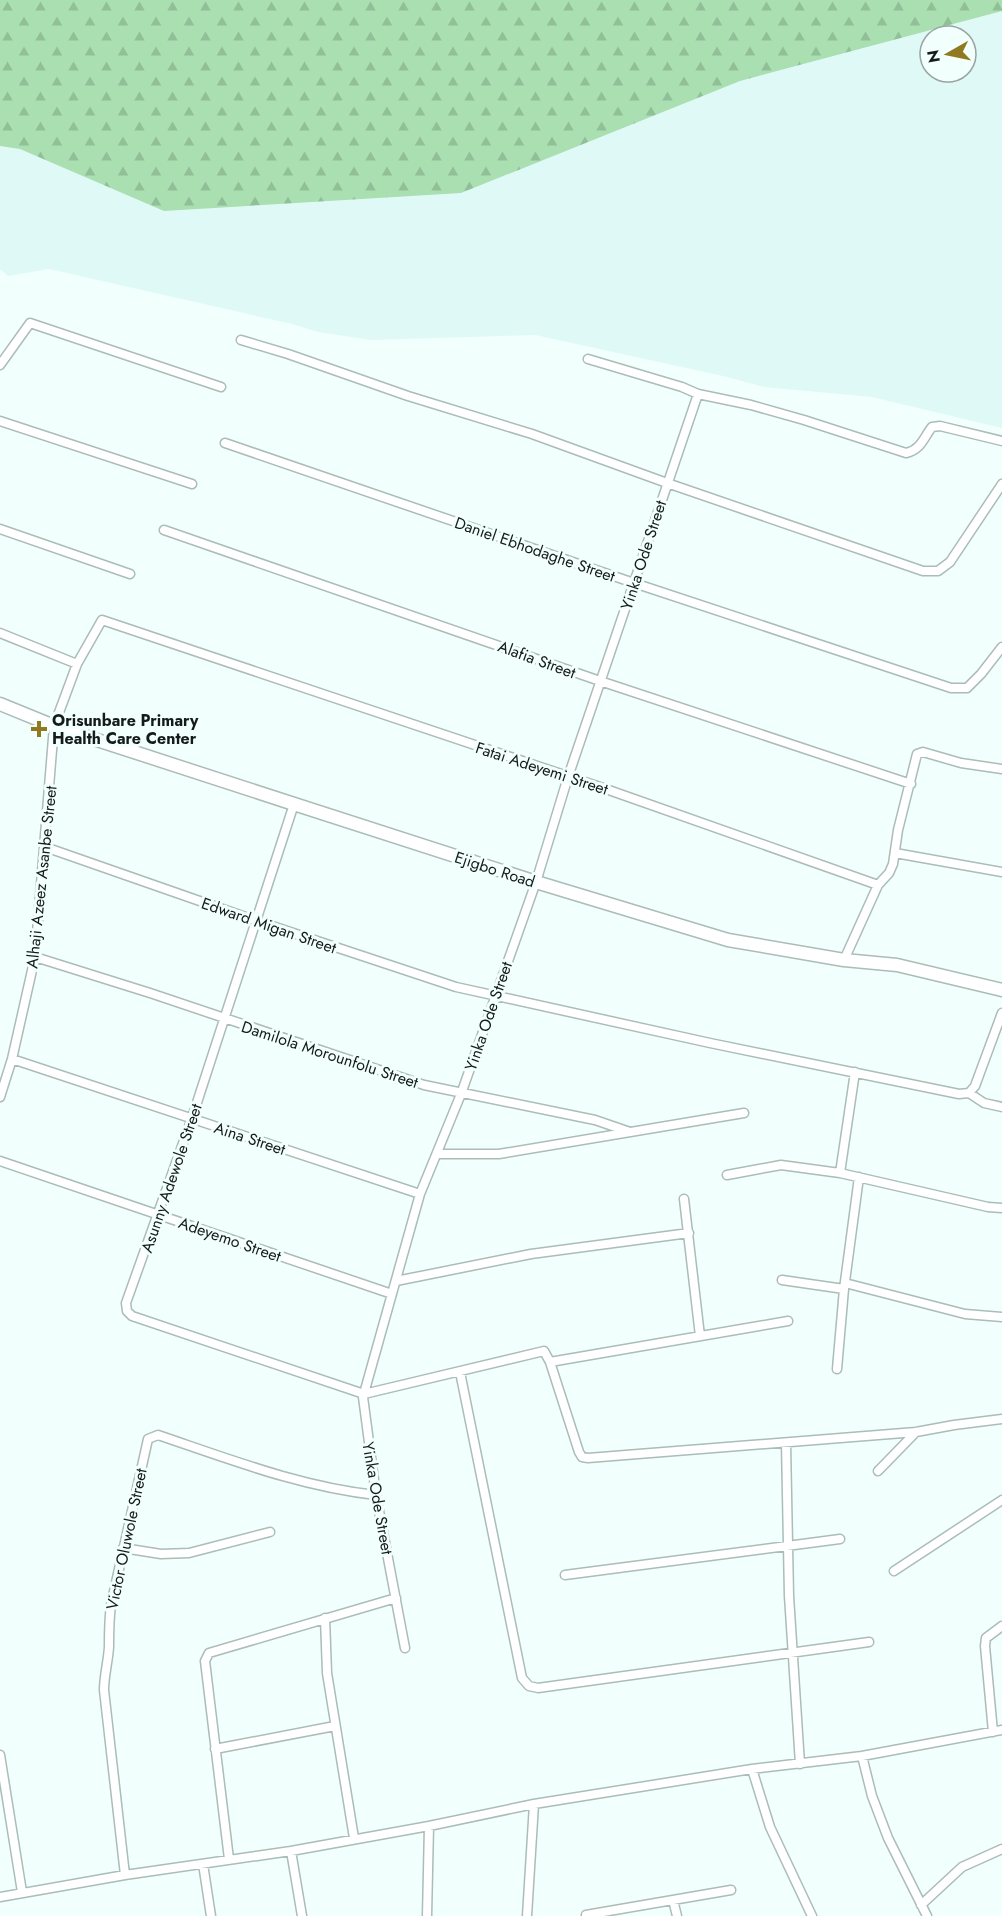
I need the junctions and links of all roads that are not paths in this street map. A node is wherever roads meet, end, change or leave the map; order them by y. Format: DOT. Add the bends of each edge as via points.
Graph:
graph roads {
  1 [pos="241,340"];
  2 [pos="588,359"];
  3 [pos="0,365"];
  4 [pos="221,387"];
  5 [pos="698,394"];
  6 [pos="0,421"];
  7 [pos="1002,441"];
  8 [pos="225,443"];
  9 [pos="667,483"];
  10 [pos="192,484"];
  11 [pos="1002,484"];
  12 [pos="0,530"];
  13 [pos="164,530"];
  14 [pos="130,574"];
  15 [pos="634,583"];
  16 [pos="0,633"];
  17 [pos="1002,648"];
  18 [pos="77,664"];
  19 [pos="600,681"];
  20 [pos="0,704"];
  21 [pos="54,726"];
  22 [pos="1002,769"];
  23 [pos="568,777"];
  24 [pos="911,784"];
  25 [pos="294,804"];
  26 [pos="45,847"];
  27 [pos="895,853"];
  28 [pos="1002,872"];
  29 [pos="536,882"];
  30 [pos="878,885"];
  31 [pos="257,921"];
  32 [pos="35,957"];
  33 [pos="844,960"];
  34 [pos="1002,990"];
  35 [pos="494,996"];
  36 [pos="1002,1014"];
  37 [pos="225,1019"];
  38 [pos="12,1059"];
  39 [pos="855,1072"];
  40 [pos="969,1093"];
  41 [pos="461,1094"];
  42 [pos="0,1097"];
  43 [pos="1002,1107"];
  44 [pos="744,1113"];
  45 [pos="192,1118"];
  46 [pos="630,1132"];
  47 [pos="438,1154"];
  48 [pos="0,1161"];
  49 [pos="840,1173"];
  50 [pos="727,1175"];
  51 [pos="859,1178"];
  52 [pos="420,1194"];
  53 [pos="684,1199"];
  54 [pos="1002,1208"];
  55 [pos="159,1215"];
  56 [pos="689,1233"];
  57 [pos="782,1280"];
  58 [pos="396,1281"];
  59 [pos="844,1286"];
  60 [pos="392,1294"];
  61 [pos="1002,1317"];
  62 [pos="788,1321"];
  63 [pos="700,1336"];
  64 [pos="550,1362"];
  65 [pos="837,1369"];
  66 [pos="460,1372"];
  67 [pos="364,1394"];
  68 [pos="1002,1419"];
  69 [pos="916,1432"];
  70 [pos="786,1443"];
  71 [pos="878,1472"];
  72 [pos="376,1495"];
  73 [pos="1002,1500"];
  74 [pos="270,1532"];
  75 [pos="840,1539"];
  76 [pos="789,1545"];
  77 [pos="123,1548"];
  78 [pos="894,1571"];
  79 [pos="565,1575"];
  80 [pos="396,1598"];
  81 [pos="325,1618"];
  82 [pos="1002,1626"];
  83 [pos="868,1642"];
  84 [pos="405,1648"];
  85 [pos="792,1652"];
  86 [pos="335,1726"];
  87 [pos="998,1731"];
  88 [pos="215,1749"];
  89 [pos="0,1755"];
  90 [pos="862,1756"];
  91 [pos="800,1764"];
  92 [pos="752,1769"];
  93 [pos="534,1804"];
  94 [pos="429,1826"];
  95 [pos="354,1838"];
  96 [pos="1002,1849"];
  97 [pos="291,1851"];
  98 [pos="229,1859"];
  99 [pos="203,1864"];
  100 [pos="124,1875"];
  101 [pos="731,1890"];
  102 [pos="22,1892"];
  103 [pos="0,1897"];
  104 [pos="673,1900"];
  105 [pos="921,1905"];
  106 [pos="586,1915"];
  107 [pos="211,1916"];
  108 [pos="302,1916"];
  109 [pos="427,1916"];
  110 [pos="527,1916"];
  111 [pos="677,1916"];
  112 [pos="812,1916"];
  113 [pos="927,1916"];
  1 -- 9 [label="street" via="532,434"];
  2 -- 5 [label="street"];
  3 -- 4 [label="street" via="30,323"];
  5 -- 7 [label="street" via="794,417 906,453 920,446 932,427 940,426"];
  5 -- 9 [label="street, Yinka Ode Street"];
  6 -- 10 [label="street"];
  8 -- 15 [label="street, Daniel Ebhodaghe Street"];
  9 -- 11 [label="street" via="923,571 938,571 950,562"];
  9 -- 15 [label="street, Yinka Ode Street"];
  12 -- 14 [label="street"];
  13 -- 19 [label="street, Alafia Street"];
  15 -- 17 [label="street, Daniel Ebhodaghe Street" via="951,688 968,688"];
  15 -- 19 [label="street, Yinka Ode Street"];
  16 -- 18 [label="street"];
  18 -- 21 [label="street, Fatai Adeyemi Street"];
  18 -- 23 [label="street, Fatai Adeyemi Street" via="102,620"];
  19 -- 23 [label="street, Yinka Ode Street"];
  19 -- 24 [label="street, Alafia Street"];
  20 -- 21 [label="street, Ejigbo Road"];
  21 -- 25 [label="street, Ejigbo Road"];
  21 -- 26 [label="street, Alhaji Azeez Asanbe Street"];
  22 -- 24 [label="street" via="923,752 917,754"];
  23 -- 29 [label="street, Yinka Ode Street"];
  23 -- 30 [label="street, Fatai Adeyemi Street"];
  24 -- 27 [label="street"];
  25 -- 29 [label="street, Ejigbo Road"];
  25 -- 31 [label="street, Asunny Adewole Street"];
  26 -- 31 [label="street, Edward Migan Street"];
  26 -- 32 [label="street, Alhaji Azeez Asanbe Street"];
  27 -- 28 [label="street"];
  27 -- 30 [label="street" via="889,873"];
  29 -- 33 [label="street, Ejigbo Road" via="728,940"];
  29 -- 35 [label="street, Yinka Ode Street"];
  30 -- 33 [label="street"];
  31 -- 35 [label="street, Edward Migan Street"];
  31 -- 37 [label="street, Asunny Adewole Street"];
  32 -- 37 [label="street, Damilola Morounfolu Street"];
  32 -- 38 [label="street, Alhaji Azeez Asanbe Street"];
  33 -- 34 [label="street, Ejigbo Road" via="897,965"];
  35 -- 39 [label="street, Edward Migan Street"];
  35 -- 41 [label="street, Yinka Ode Street"];
  36 -- 40 [label="street"];
  37 -- 41 [label="street, Damilola Morounfolu Street"];
  37 -- 45 [label="street, Asunny Adewole Street"];
  38 -- 42 [label="street, Alhaji Azeez Asanbe Street"];
  38 -- 45 [label="street, Aina Street"];
  39 -- 40 [label="street, Edward Migan Street"];
  39 -- 49 [label="street"];
  40 -- 43 [label="street, Edward Migan Street" via="984,1103"];
  41 -- 46 [label="street, Damilola Morounfolu Street" via="594,1120"];
  41 -- 47 [label="street, Yinka Ode Street"];
  44 -- 46 [label="street"];
  45 -- 52 [label="street, Aina Street"];
  45 -- 55 [label="street, Asunny Adewole Street"];
  46 -- 47 [label="street" via="499,1154"];
  47 -- 52 [label="street, Yinka Ode Street"];
  48 -- 55 [label="street, Adeyemo Street"];
  49 -- 50 [label="street" via="777,1165"];
  49 -- 51 [label="street"];
  51 -- 54 [label="street"];
  51 -- 59 [label="street"];
  52 -- 58 [label="street, Yinka Ode Street"];
  53 -- 56 [label="street"];
  55 -- 60 [label="street, Adeyemo Street"];
  55 -- 67 [label="street, Asunny Adewole Street" via="126,1303 132,1316"];
  56 -- 58 [label="street" via="531,1254"];
  56 -- 63 [label="street"];
  57 -- 59 [label="street"];
  58 -- 60 [label="street, Yinka Ode Street"];
  59 -- 61 [label="street" via="965,1314"];
  59 -- 65 [label="street"];
  60 -- 67 [label="street, Yinka Ode Street"];
  62 -- 63 [label="street"];
  63 -- 64 [label="street"];
  64 -- 66 [label="street" via="547,1354 540,1351"];
  64 -- 70 [label="street" via="582,1457"];
  66 -- 67 [label="street"];
  66 -- 85 [label="street" via="522,1678 529,1686 538,1688"];
  67 -- 72 [label="street, Yinka Ode Street"];
  68 -- 69 [label="street"];
  69 -- 70 [label="street"];
  69 -- 71 [label="street"];
  70 -- 76 [label="street"];
  72 -- 77 [label="street, Victor Oluwole Street" via="325,1488 153,1435 148,1439"];
  72 -- 80 [label="street, Yinka Ode Street"];
  73 -- 78 [label="street"];
  74 -- 77 [label="street" via="189,1553 161,1554"];
  75 -- 76 [label="street"];
  76 -- 79 [label="street"];
  76 -- 85 [label="street"];
  77 -- 100 [label="street, Victor Oluwole Street" via="111,1605 104,1690"];
  80 -- 81 [label="street"];
  80 -- 84 [label="street, Yinka Ode Street"];
  81 -- 86 [label="street" via="327,1673"];
  81 -- 88 [label="street" via="206,1656"];
  82 -- 87 [label="street" via="986,1638"];
  83 -- 85 [label="street"];
  85 -- 91 [label="street"];
  86 -- 88 [label="street"];
  86 -- 95 [label="street"];
  87 -- 90 [label="street"];
  88 -- 98 [label="street"];
  89 -- 102 [label="street"];
  90 -- 91 [label="street"];
  90 -- 105 [label="street" via="888,1838"];
  91 -- 92 [label="street"];
  92 -- 93 [label="street"];
  92 -- 112 [label="street" via="770,1827"];
  93 -- 94 [label="street"];
  93 -- 110 [label="street"];
  94 -- 95 [label="street"];
  94 -- 109 [label="street"];
  95 -- 97 [label="street"];
  96 -- 105 [label="street" via="962,1867"];
  97 -- 98 [label="street"];
  97 -- 108 [label="street"];
  98 -- 99 [label="street"];
  99 -- 100 [label="street"];
  99 -- 107 [label="street"];
  100 -- 102 [label="street"];
  101 -- 104 [label="street"];
  102 -- 103 [label="street"];
  104 -- 106 [label="street"];
  104 -- 111 [label="street"];
  105 -- 113 [label="street"];
}
